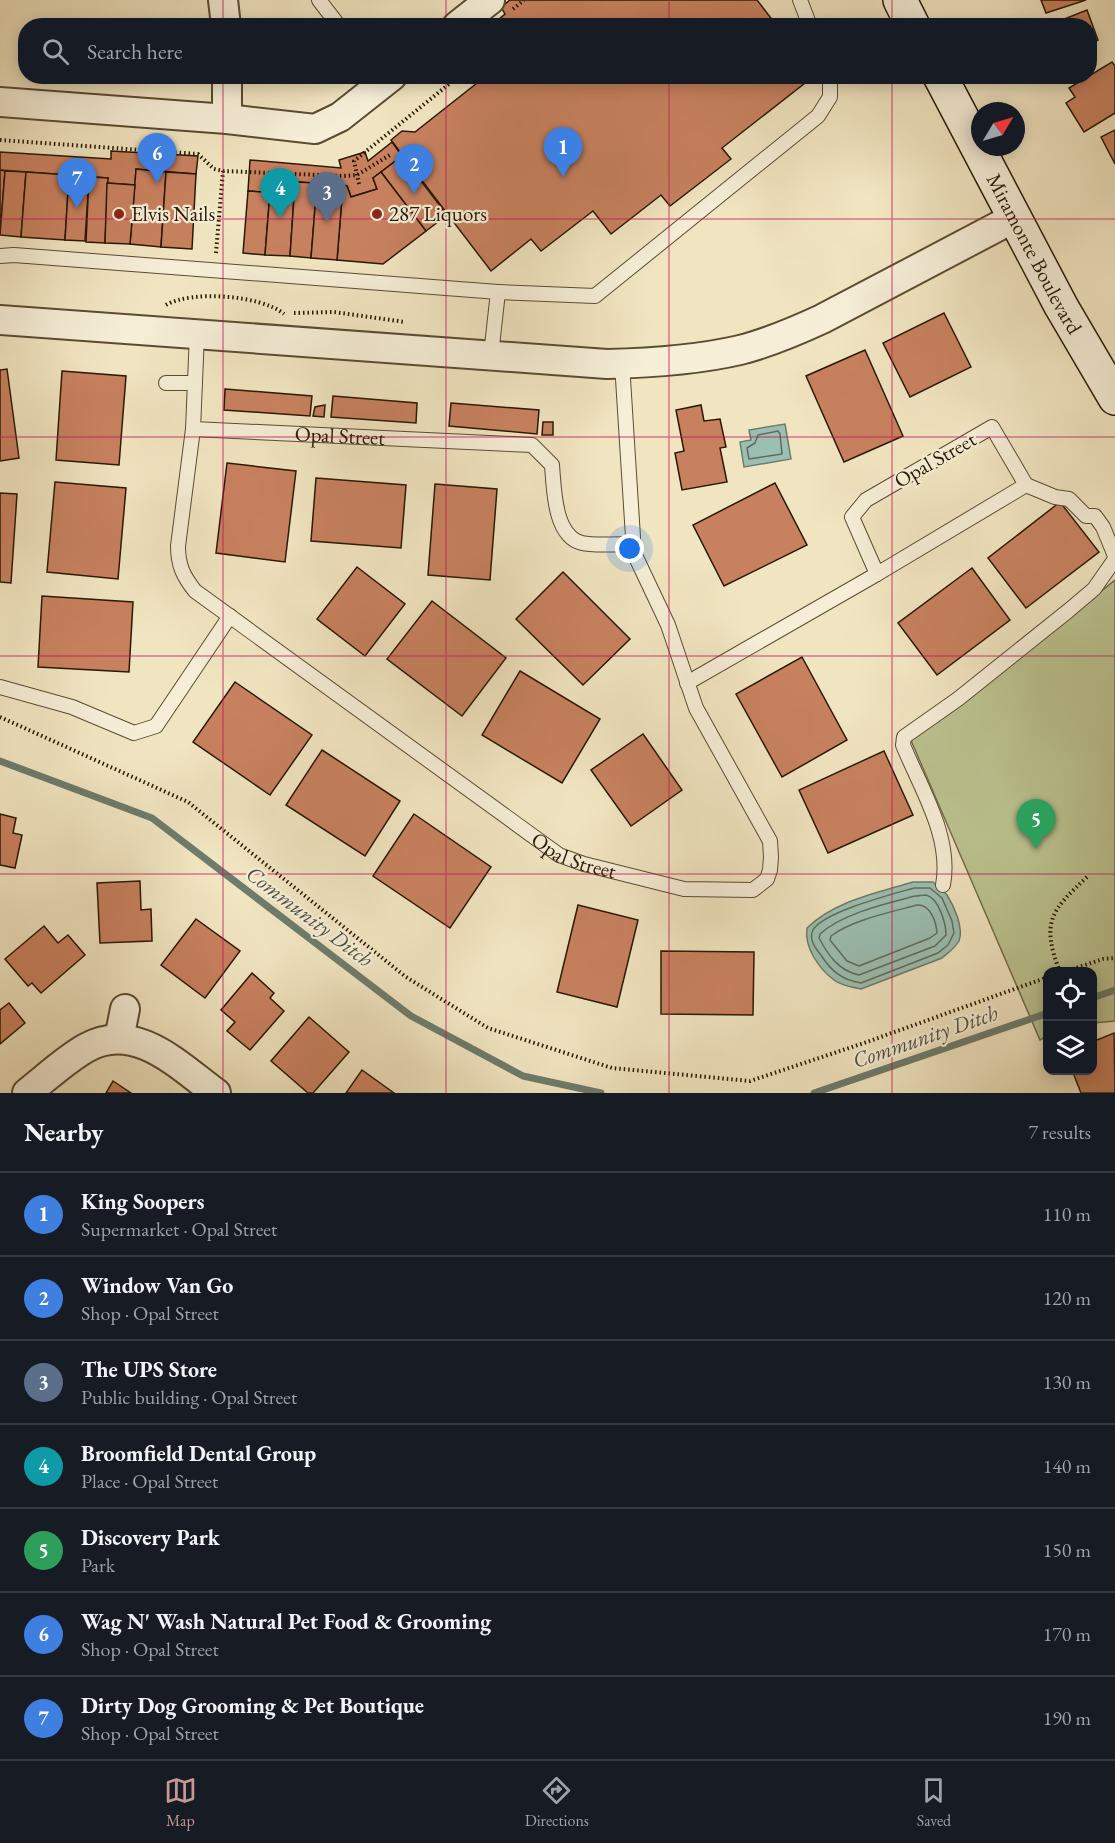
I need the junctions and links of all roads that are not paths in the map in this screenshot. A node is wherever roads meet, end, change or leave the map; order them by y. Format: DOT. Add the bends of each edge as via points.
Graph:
graph roads {
  1 [pos="223,0"];
  2 [pos="319,0"];
  3 [pos="490,0"];
  4 [pos="800,0"];
  5 [pos="900,0"];
  6 [pos="225,18"];
  7 [pos="333,18"];
  8 [pos="467,18"];
  9 [pos="807,18"];
  10 [pos="909,18"];
  11 [pos="226,84"];
  12 [pos="379,84"];
  13 [pos="830,84"];
  14 [pos="944,84"];
  15 [pos="0,102"];
  16 [pos="227,119"];
  17 [pos="1014,218"];
  18 [pos="0,256"];
  19 [pos="498,292"];
  20 [pos="0,320"];
  21 [pos="197,334"];
  22 [pos="491,355"];
  23 [pos="622,363"];
  24 [pos="166,383"];
  25 [pos="195,383"];
  26 [pos="1115,398"];
  27 [pos="193,429"];
  28 [pos="1026,485"];
  29 [pos="633,544"];
  30 [pos="1115,557"];
  31 [pos="877,574"];
  32 [pos="230,616"];
  33 [pos="687,683"];
  34 [pos="0,687"];
  35 [pos="943,885"];
  36 [pos="125,1009"];
  37 [pos="119,1039"];
  38 [pos="27,1093"];
  39 [pos="216,1093"];
  1 -- 6 [label="street"];
  2 -- 7 [label="lane"];
  3 -- 8 [label="street"];
  4 -- 9 [label="lane"];
  5 -- 10 [label="street"];
  11 -- 16 [label="street"];
  12 -- 16 [label="street" via="340,117 315,129"];
  13 -- 19 [label="lane" via="830,98 818,116 595,296"];
  14 -- 17 [label="street, Miramonte Boulevard"];
  15 -- 16 [label="street"];
  17 -- 23 [label="street" via="789,333 716,355"];
  17 -- 26 [label="street, Miramonte Boulevard"];
  18 -- 19 [label="lane"];
  19 -- 22 [label="lane"];
  20 -- 21 [label="street"];
  21 -- 22 [label="street"];
  21 -- 25 [label="lane, Opal Street"];
  22 -- 23 [label="street"];
  23 -- 29 [label="lane, Opal Street"];
  24 -- 25 [label="lane"];
  25 -- 27 [label="lane, Opal Street"];
  27 -- 29 [label="lane, Opal Street" via="532,445 552,465 555,503 565,533 581,543"];
  27 -- 32 [label="lane, Opal Street" via="178,560 184,578 195,591"];
  28 -- 30 [label="lane" via="1069,500 1086,516 1095,516"];
  28 -- 31 [label="lane"];
  28 -- 31 [label="lane, Opal Street" via="992,426 866,500 852,517"];
  29 -- 33 [label="lane, Opal Street" via="668,625"];
  30 -- 35 [label="lane" via="1094,589 958,699 904,737 903,745 944,850"];
  31 -- 33 [label="lane"];
  32 -- 33 [label="lane, Opal Street" via="559,855 684,889 753,890 770,870 770,841 696,708"];
  32 -- 34 [label="lane" via="156,726 134,733 72,707"];
  36 -- 37 [label="street"];
  37 -- 38 [label="street" via="86,1048"];
  37 -- 39 [label="street" via="155,1048"];
}
